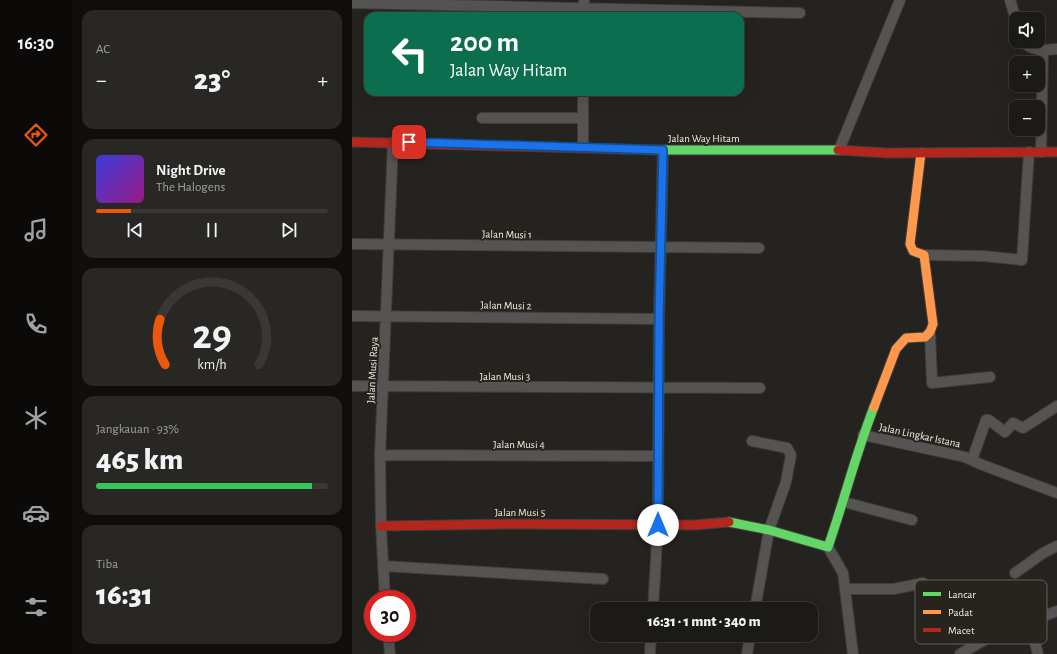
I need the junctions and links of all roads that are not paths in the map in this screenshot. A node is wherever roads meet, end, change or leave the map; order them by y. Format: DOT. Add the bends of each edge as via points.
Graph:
graph roads {
  1 [pos="900,0"];
  2 [pos="1010,0"];
  3 [pos="352,3"];
  4 [pos="584,8"];
  5 [pos="1014,12"];
  6 [pos="800,13"];
  7 [pos="1034,48"];
  8 [pos="1057,48"];
  9 [pos="1042,50"];
  10 [pos="583,96"];
  11 [pos="482,118"];
  12 [pos="583,118"];
  13 [pos="352,142"];
  14 [pos="393,142"];
  15 [pos="583,147"];
  16 [pos="663,150"];
  17 [pos="839,150"];
  18 [pos="1029,152"];
  19 [pos="1041,152"];
  20 [pos="1057,152"];
  21 [pos="921,153"];
  22 [pos="352,244"];
  23 [pos="388,245"];
  24 [pos="661,247"];
  25 [pos="759,248"];
  26 [pos="924,255"];
  27 [pos="352,316"];
  28 [pos="386,316"];
  29 [pos="659,319"];
  30 [pos="930,332"];
  31 [pos="990,377"];
  32 [pos="352,386"];
  33 [pos="382,387"];
  34 [pos="658,388"];
  35 [pos="760,388"];
  36 [pos="1057,406"];
  37 [pos="863,435"];
  38 [pos="752,441"];
  39 [pos="380,456"];
  40 [pos="658,456"];
  41 [pos="976,462"];
  42 [pos="1057,493"];
  43 [pos="844,502"];
  44 [pos="912,520"];
  45 [pos="658,525"];
  46 [pos="381,526"];
  47 [pos="769,530"];
  48 [pos="1057,546"];
  49 [pos="828,547"];
  50 [pos="383,566"];
  51 [pos="1015,573"];
  52 [pos="603,579"];
  53 [pos="915,585"];
  54 [pos="384,590"];
  55 [pos="846,590"];
  56 [pos="653,602"];
  57 [pos="756,602"];
  58 [pos="1057,611"];
  59 [pos="1047,614"];
  60 [pos="389,642"];
  61 [pos="651,642"];
  62 [pos="749,642"];
  63 [pos="977,644"];
  64 [pos="1035,644"];
  65 [pos="390,654"];
  66 [pos="650,654"];
  67 [pos="747,654"];
  68 [pos="853,654"];
  69 [pos="960,654"];
  70 [pos="1038,654"];
  1 -- 17 [label="street"];
  2 -- 5 [label="street"];
  3 -- 4 [label="street"];
  4 -- 6 [label="street"];
  7 -- 9 [label="street"];
  8 -- 9 [label="street"];
  9 -- 19 [label="street"];
  10 -- 12 [label="street"];
  11 -- 12 [label="street"];
  12 -- 15 [label="street"];
  13 -- 14 [label="street, Jalan Way Hitam"];
  14 -- 15 [label="street, Jalan Way Hitam"];
  14 -- 23 [label="street, Jalan Musi Raya"];
  15 -- 16 [label="street, Jalan Way Hitam"];
  16 -- 17 [label="street, Jalan Way Hitam"];
  16 -- 24 [label="street"];
  17 -- 21 [label="street, Jalan Way Hitam"];
  18 -- 19 [label="street, Jalan Way Hitam"];
  18 -- 21 [label="street, Jalan Way Hitam"];
  18 -- 26 [label="street" via="1022,260 984,256"];
  19 -- 20 [label="street, Jalan Way Hitam"];
  21 -- 26 [label="street" via="910,244 913,251"];
  22 -- 23 [label="street, Jalan Musi 1"];
  23 -- 24 [label="street, Jalan Musi 1"];
  23 -- 28 [label="street, Jalan Musi Raya"];
  24 -- 25 [label="street, Jalan Musi 1"];
  24 -- 29 [label="street"];
  26 -- 30 [label="street" via="933,324"];
  27 -- 28 [label="street, Jalan Musi 2"];
  28 -- 29 [label="street, Jalan Musi 2"];
  28 -- 33 [label="street, Jalan Musi Raya"];
  29 -- 34 [label="street"];
  30 -- 31 [label="street" via="932,383"];
  30 -- 37 [label="street" via="925,337 906,338 900,344"];
  32 -- 33 [label="street, Jalan Musi 3"];
  33 -- 34 [label="street, Jalan Musi 3"];
  33 -- 39 [label="street, Jalan Musi Raya"];
  34 -- 35 [label="street, Jalan Musi 3"];
  34 -- 40 [label="street"];
  36 -- 41 [label="street, Jalan Lingkar Istana" via="1022,428 1013,423 1004,432 986,420"];
  37 -- 41 [label="street, Jalan Lingkar Istana" via="966,457"];
  37 -- 43 [label="street"];
  38 -- 47 [label="street" via="787,448 791,452 786,482"];
  39 -- 40 [label="street, Jalan Musi 4"];
  39 -- 46 [label="street, Jalan Musi Raya"];
  40 -- 45 [label="street"];
  41 -- 42 [label="street"];
  43 -- 44 [label="street"];
  43 -- 49 [label="street"];
  45 -- 46 [label="street, Jalan Musi 5"];
  45 -- 47 [label="street, Jalan Musi 5" via="724,522"];
  45 -- 56 [label="street"];
  46 -- 50 [label="street, Jalan Musi Raya"];
  47 -- 49 [label="street, Jalan Musi 5"];
  47 -- 57 [label="street"];
  48 -- 51 [label="street"];
  49 -- 55 [label="street" via="844,573"];
  50 -- 52 [label="street"];
  50 -- 54 [label="street, Jalan Musi Raya"];
  53 -- 55 [label="street" via="894,589"];
  55 -- 68 [label="street"];
  58 -- 59 [label="street"];
  60 -- 65 [label="street"];
  61 -- 66 [label="street"];
  62 -- 67 [label="street"];
  63 -- 69 [label="street"];
  64 -- 70 [label="street"];
}
